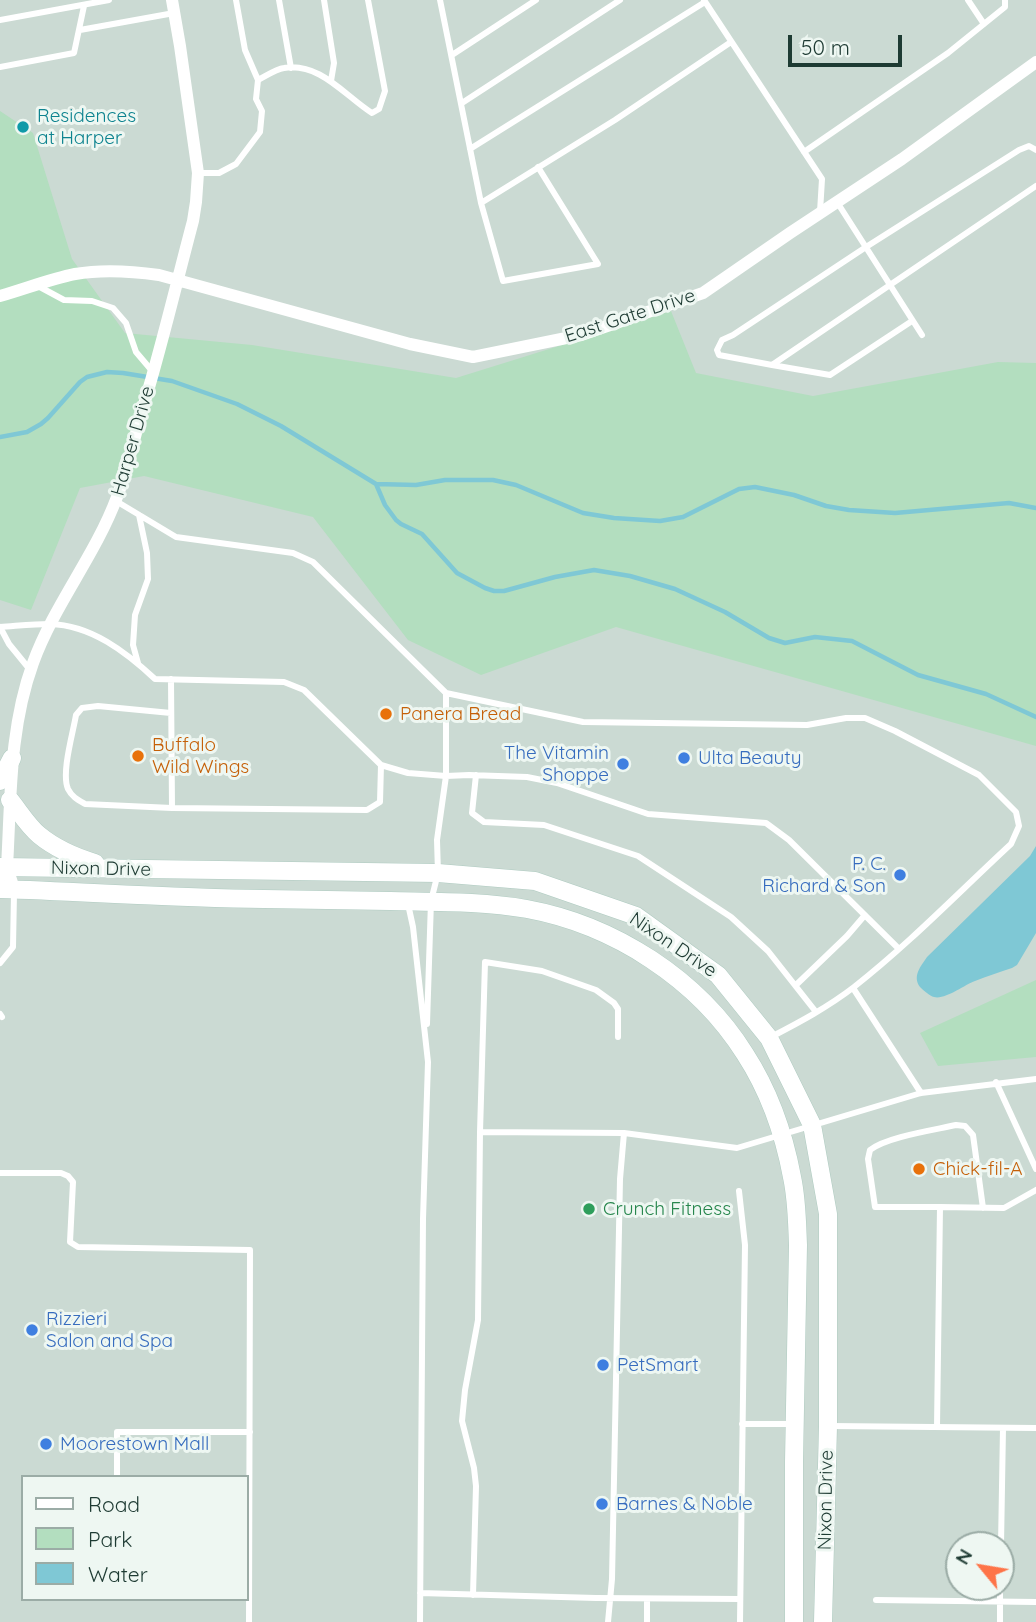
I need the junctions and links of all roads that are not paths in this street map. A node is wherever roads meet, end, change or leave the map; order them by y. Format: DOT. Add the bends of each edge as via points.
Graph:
graph roads {
  1 [pos="109,0"];
  2 [pos="236,0"];
  3 [pos="279,0"];
  4 [pos="324,0"];
  5 [pos="368,0"];
  6 [pos="440,0"];
  7 [pos="536,0"];
  8 [pos="620,0"];
  9 [pos="968,0"];
  10 [pos="1005,0"];
  11 [pos="704,1"];
  12 [pos="83,5"];
  13 [pos="173,7"];
  14 [pos="0,20"];
  15 [pos="984,24"];
  16 [pos="80,30"];
  17 [pos="731,41"];
  18 [pos="452,55"];
  19 [pos="1036,62"];
  20 [pos="0,67"];
  21 [pos="291,68"];
  22 [pos="258,80"];
  23 [pos="331,80"];
  24 [pos="462,103"];
  25 [pos="470,149"];
  26 [pos="1036,150"];
  27 [pos="804,152"];
  28 [pos="538,167"];
  29 [pos="198,173"];
  30 [pos="1036,186"];
  31 [pos="837,202"];
  32 [pos="481,203"];
  33 [pos="819,214"];
  34 [pos="866,247"];
  35 [pos="178,280"];
  36 [pos="36,285"];
  37 [pos="890,285"];
  38 [pos="0,296"];
  39 [pos="912,321"];
  40 [pos="922,335"];
  41 [pos="772,365"];
  42 [pos="153,372"];
  43 [pos="116,501"];
  44 [pos="139,515"];
  45 [pos="51,624"];
  46 [pos="0,627"];
  47 [pos="138,663"];
  48 [pos="30,671"];
  49 [pos="171,679"];
  50 [pos="446,693"];
  51 [pos="171,713"];
  52 [pos="12,758"];
  53 [pos="382,765"];
  54 [pos="476,775"];
  55 [pos="446,776"];
  56 [pos="0,781"];
  57 [pos="10,800"];
  58 [pos="172,808"];
  59 [pos="116,869"];
  60 [pos="2,871"];
  61 [pos="438,873"];
  62 [pos="7,889"];
  63 [pos="407,901"];
  64 [pos="431,901"];
  65 [pos="865,915"];
  66 [pos="899,949"];
  67 [pos="0,963"];
  68 [pos="796,985"];
  69 [pos="853,988"];
  70 [pos="816,1012"];
  71 [pos="618,1037"];
  72 [pos="769,1038"];
  73 [pos="427,1046"];
  74 [pos="1036,1079"];
  75 [pos="996,1082"];
  76 [pos="921,1093"];
  77 [pos="812,1125"];
  78 [pos="480,1132"];
  79 [pos="624,1133"];
  80 [pos="781,1134"];
  81 [pos="1036,1169"];
  82 [pos="0,1172"];
  83 [pos="1036,1190"];
  84 [pos="738,1191"];
  85 [pos="940,1207"];
  86 [pos="983,1208"];
  87 [pos="742,1424"];
  88 [pos="794,1424"];
  89 [pos="828,1426"];
  90 [pos="937,1427"];
  91 [pos="1003,1428"];
  92 [pos="1036,1428"];
  93 [pos="250,1432"];
  94 [pos="117,1475"];
  95 [pos="1001,1531"];
  96 [pos="248,1565"];
  97 [pos="420,1593"];
  98 [pos="473,1595"];
  99 [pos="611,1598"];
  100 [pos="647,1599"];
  101 [pos="740,1599"];
  102 [pos="876,1600"];
  103 [pos="1000,1602"];
  104 [pos="1036,1602"];
  105 [pos="249,1622"];
  106 [pos="420,1622"];
  107 [pos="608,1622"];
  108 [pos="647,1622"];
  109 [pos="740,1622"];
  110 [pos="793,1622"];
  111 [pos="823,1622"];
  112 [pos="1000,1622"];
  1 -- 12 [label="lane"];
  2 -- 22 [label="lane" via="245,50"];
  3 -- 21 [label="lane"];
  4 -- 23 [label="lane" via="334,63"];
  5 -- 23 [label="lane" via="384,91 380,109 372,113"];
  6 -- 18 [label="lane"];
  7 -- 18 [label="lane"];
  8 -- 24 [label="lane"];
  9 -- 15 [label="lane"];
  10 -- 15 [label="lane" via="1005,7"];
  11 -- 17 [label="lane"];
  11 -- 25 [label="lane"];
  12 -- 14 [label="lane"];
  12 -- 16 [label="lane"];
  13 -- 16 [label="lane"];
  13 -- 29 [label="street, Harper Drive"];
  15 -- 27 [label="lane"];
  16 -- 20 [label="lane" via="74,53"];
  17 -- 27 [label="lane"];
  17 -- 28 [label="lane"];
  18 -- 24 [label="lane"];
  19 -- 31 [label="street, East Gate Drive"];
  21 -- 22 [label="lane"];
  21 -- 23 [label="lane" via="304,68"];
  22 -- 29 [label="lane" via="260,132 236,164 219,173"];
  24 -- 25 [label="lane"];
  25 -- 32 [label="lane"];
  26 -- 34 [label="lane" via="1029,146 1020,150"];
  27 -- 33 [label="lane" via="822,179"];
  28 -- 32 [label="lane"];
  28 -- 32 [label="lane" via="598,264 503,281"];
  29 -- 35 [label="street, Harper Drive" via="193,221"];
  30 -- 37 [label="lane"];
  31 -- 33 [label="street, East Gate Drive"];
  31 -- 34 [label="lane"];
  33 -- 35 [label="street, East Gate Drive" via="703,293 582,335 473,357"];
  34 -- 37 [label="lane"];
  34 -- 41 [label="lane" via="722,340 717,350 719,355"];
  35 -- 36 [label="street, East Gate Drive" via="104,271"];
  35 -- 42 [label="street, Harper Drive"];
  36 -- 38 [label="street, East Gate Drive"];
  36 -- 42 [label="lane" via="64,300 92,301 113,308 126,323 136,352"];
  37 -- 39 [label="lane"];
  37 -- 41 [label="lane"];
  39 -- 40 [label="lane"];
  39 -- 41 [label="lane" via="830,375"];
  42 -- 43 [label="street, Harper Drive"];
  43 -- 44 [label="lane"];
  43 -- 45 [label="street, Harper Drive"];
  44 -- 47 [label="lane" via="148,579 135,615 133,645"];
  44 -- 50 [label="lane" via="176,537 293,553 313,562"];
  45 -- 46 [label="lane"];
  45 -- 47 [label="lane" via="78,628"];
  45 -- 48 [label="street, Harper Drive"];
  46 -- 48 [label="lane"];
  47 -- 49 [label="lane" via="155,679"];
  48 -- 52 [label="street, Harper Drive"];
  49 -- 51 [label="lane"];
  49 -- 53 [label="lane" via="284,682 304,690"];
  50 -- 55 [label="lane"];
  50 -- 66 [label="lane" via="583,722 807,725 865,718 979,775 1016,812 1019,826 1011,844"];
  51 -- 58 [label="lane"];
  51 -- 58 [label="lane" via="82,708 76,715 65,776 74,798 85,804"];
  52 -- 56 [label="street"];
  52 -- 57 [label="street, Harper Drive"];
  53 -- 55 [label="lane"];
  53 -- 58 [label="lane" via="380,802 368,810"];
  54 -- 55 [label="lane"];
  54 -- 65 [label="lane" via="557,783 648,814 766,823"];
  54 -- 68 [label="lane" via="472,813 484,822 544,825 638,856 731,916"];
  55 -- 61 [label="lane" via="436,840"];
  57 -- 59 [label="street" via="38,834 57,848"];
  57 -- 60 [label="street, Harper Drive"];
  59 -- 60 [label="street, Nixon Drive"];
  59 -- 61 [label="street, Nixon Drive"];
  60 -- 62 [label="street, Harper Drive"];
  61 -- 64 [label="lane"];
  61 -- 72 [label="street, Nixon Drive" via="535,881 636,916 718,975"];
  62 -- 63 [label="street, Nixon Drive"];
  62 -- 67 [label="lane, Harper Drive" via="13,947"];
  63 -- 64 [label="street, Nixon Drive"];
  63 -- 73 [label="lane"];
  64 -- 73 [label="lane"];
  64 -- 80 [label="street, Nixon Drive" via="528,909 594,929 654,961 704,1003 739,1046 761,1083"];
  65 -- 66 [label="lane"];
  65 -- 68 [label="lane"];
  66 -- 69 [label="lane"];
  68 -- 70 [label="lane"];
  69 -- 70 [label="lane"];
  69 -- 76 [label="lane"];
  70 -- 72 [label="lane"];
  71 -- 78 [label="lane" via="618,1009 596,990 542,971 485,962"];
  72 -- 77 [label="street, Nixon Drive"];
  73 -- 97 [label="lane"];
  74 -- 75 [label="lane"];
  75 -- 76 [label="lane"];
  75 -- 81 [label="lane"];
  76 -- 77 [label="lane"];
  77 -- 80 [label="lane"];
  77 -- 89 [label="street, Nixon Drive" via="828,1214"];
  78 -- 79 [label="lane"];
  78 -- 98 [label="lane" via="478,1320 462,1421 476,1486"];
  79 -- 80 [label="lane" via="737,1148"];
  79 -- 99 [label="lane"];
  80 -- 88 [label="street, Nixon Drive" via="797,1211"];
  82 -- 93 [label="lane" via="68,1176 73,1182 70,1242 78,1247 250,1250"];
  83 -- 86 [label="lane" via="1004,1208"];
  84 -- 87 [label="lane" via="745,1245"];
  85 -- 86 [label="lane"];
  85 -- 86 [label="lane" via="875,1206 867,1159 871,1148 960,1125 968,1128 973,1135"];
  85 -- 90 [label="lane"];
  87 -- 88 [label="lane"];
  87 -- 101 [label="lane"];
  88 -- 110 [label="street, Nixon Drive"];
  89 -- 90 [label="lane"];
  89 -- 111 [label="street, Nixon Drive"];
  90 -- 91 [label="lane"];
  91 -- 92 [label="lane"];
  91 -- 95 [label="lane"];
  93 -- 94 [label="lane" via="117,1432"];
  93 -- 96 [label="lane"];
  96 -- 105 [label="lane"];
  97 -- 98 [label="lane"];
  97 -- 106 [label="lane"];
  98 -- 99 [label="lane"];
  99 -- 100 [label="lane"];
  99 -- 107 [label="lane"];
  100 -- 101 [label="lane"];
  100 -- 108 [label="lane"];
  101 -- 109 [label="lane"];
  102 -- 103 [label="lane"];
  103 -- 104 [label="lane"];
  103 -- 112 [label="lane"];
}
